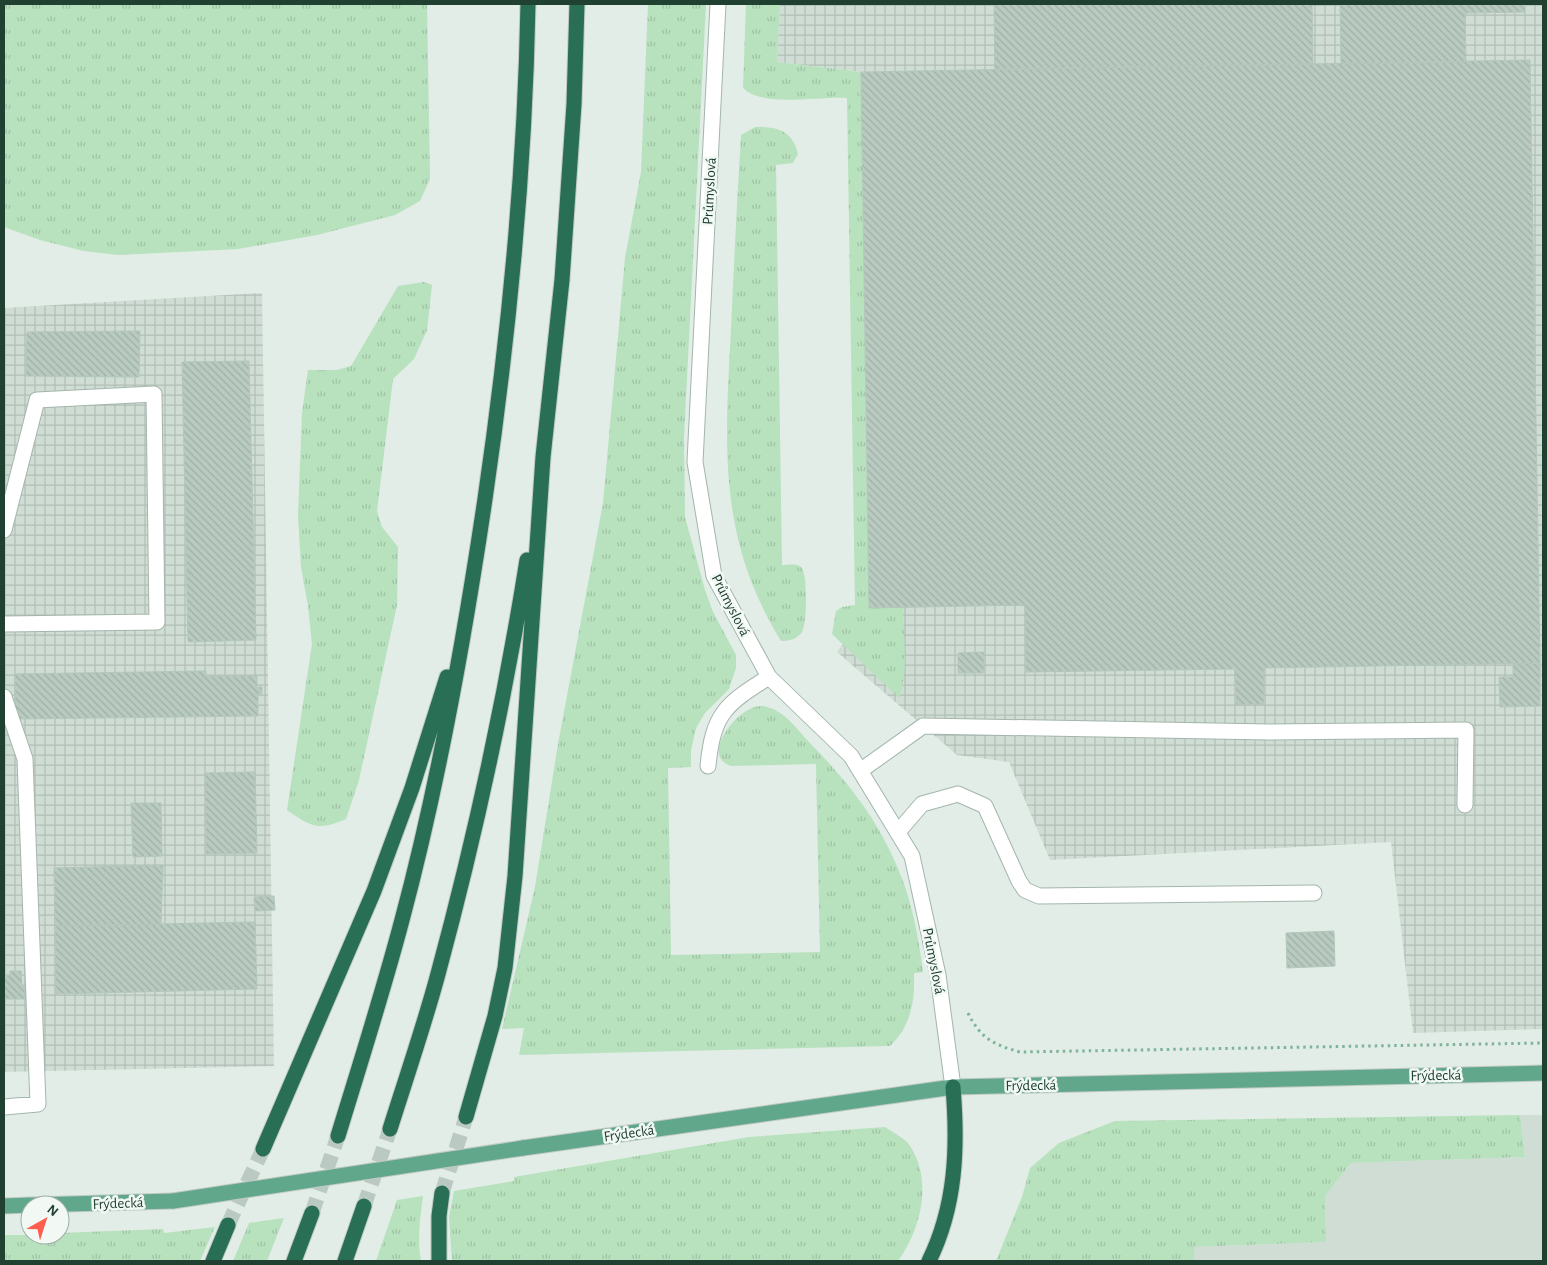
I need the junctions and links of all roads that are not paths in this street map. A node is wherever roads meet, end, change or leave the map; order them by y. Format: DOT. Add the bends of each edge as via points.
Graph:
graph roads {
  1 [pos="528,4"];
  2 [pos="577,4"];
  3 [pos="718,4"];
  4 [pos="543,457"];
  5 [pos="4,530"];
  6 [pos="469,609"];
  7 [pos="4,624"];
  8 [pos="769,677"];
  9 [pos="4,697"];
  10 [pos="708,766"];
  11 [pos="860,771"];
  12 [pos="1466,805"];
  13 [pos="898,832"];
  14 [pos="1314,893"];
  15 [pos="1543,1073"];
  16 [pos="953,1087"];
  17 [pos="4,1107"];
  18 [pos="466,1116"];
  19 [pos="390,1129"];
  20 [pos="338,1136"];
  21 [pos="263,1149"];
  22 [pos="442,1193"];
  23 [pos="70,1204"];
  24 [pos="20,1205"];
  25 [pos="4,1206"];
  26 [pos="364,1206"];
  27 [pos="312,1213"];
  28 [pos="228,1225"];
  29 [pos="213,1261"];
  30 [pos="294,1261"];
  31 [pos="345,1261"];
  32 [pos="440,1261"];
  33 [pos="929,1261"];
  1 -- 6 [label="highway" via="516,250 500,395"];
  2 -- 4 [label="highway" via="562,280"];
  3 -- 8 [label="lane, Průmyslová" via="695,462 714,576"];
  4 -- 18 [label="highway" via="515,876 505,968 495,1016"];
  4 -- 19 [label="highway" via="515,632 480,805 438,975"];
  5 -- 7 [label="lane" via="37,400 154,394 157,622"];
  6 -- 20 [label="highway" via="437,773 402,919"];
  6 -- 21 [label="highway" via="412,788 374,891"];
  8 -- 10 [label="lane" via="724,710 710,740"];
  8 -- 11 [label="lane, Průmyslová" via="851,756"];
  9 -- 17 [label="lane" via="25,759 38,1104"];
  11 -- 12 [label="lane" via="923,726 1270,732 1466,730"];
  11 -- 13 [label="lane, Průmyslová"];
  13 -- 14 [label="lane" via="922,804 958,794 985,806 1018,881 1025,890 1039,896"];
  13 -- 16 [label="lane, Průmyslová" via="912,856 942,1003"];
  15 -- 16 [label="main road, Frýdecká"];
  16 -- 23 [label="main road, Frýdecká, bridge" via="173,1201"];
  16 -- 33 [label="highway" via="957,1138 950,1205 941,1237"];
  22 -- 32 [label="highway"];
  24 -- 25 [label="main road, Frýdecká"];
  26 -- 31 [label="highway"];
  27 -- 30 [label="highway"];
  28 -- 29 [label="highway"];
}
